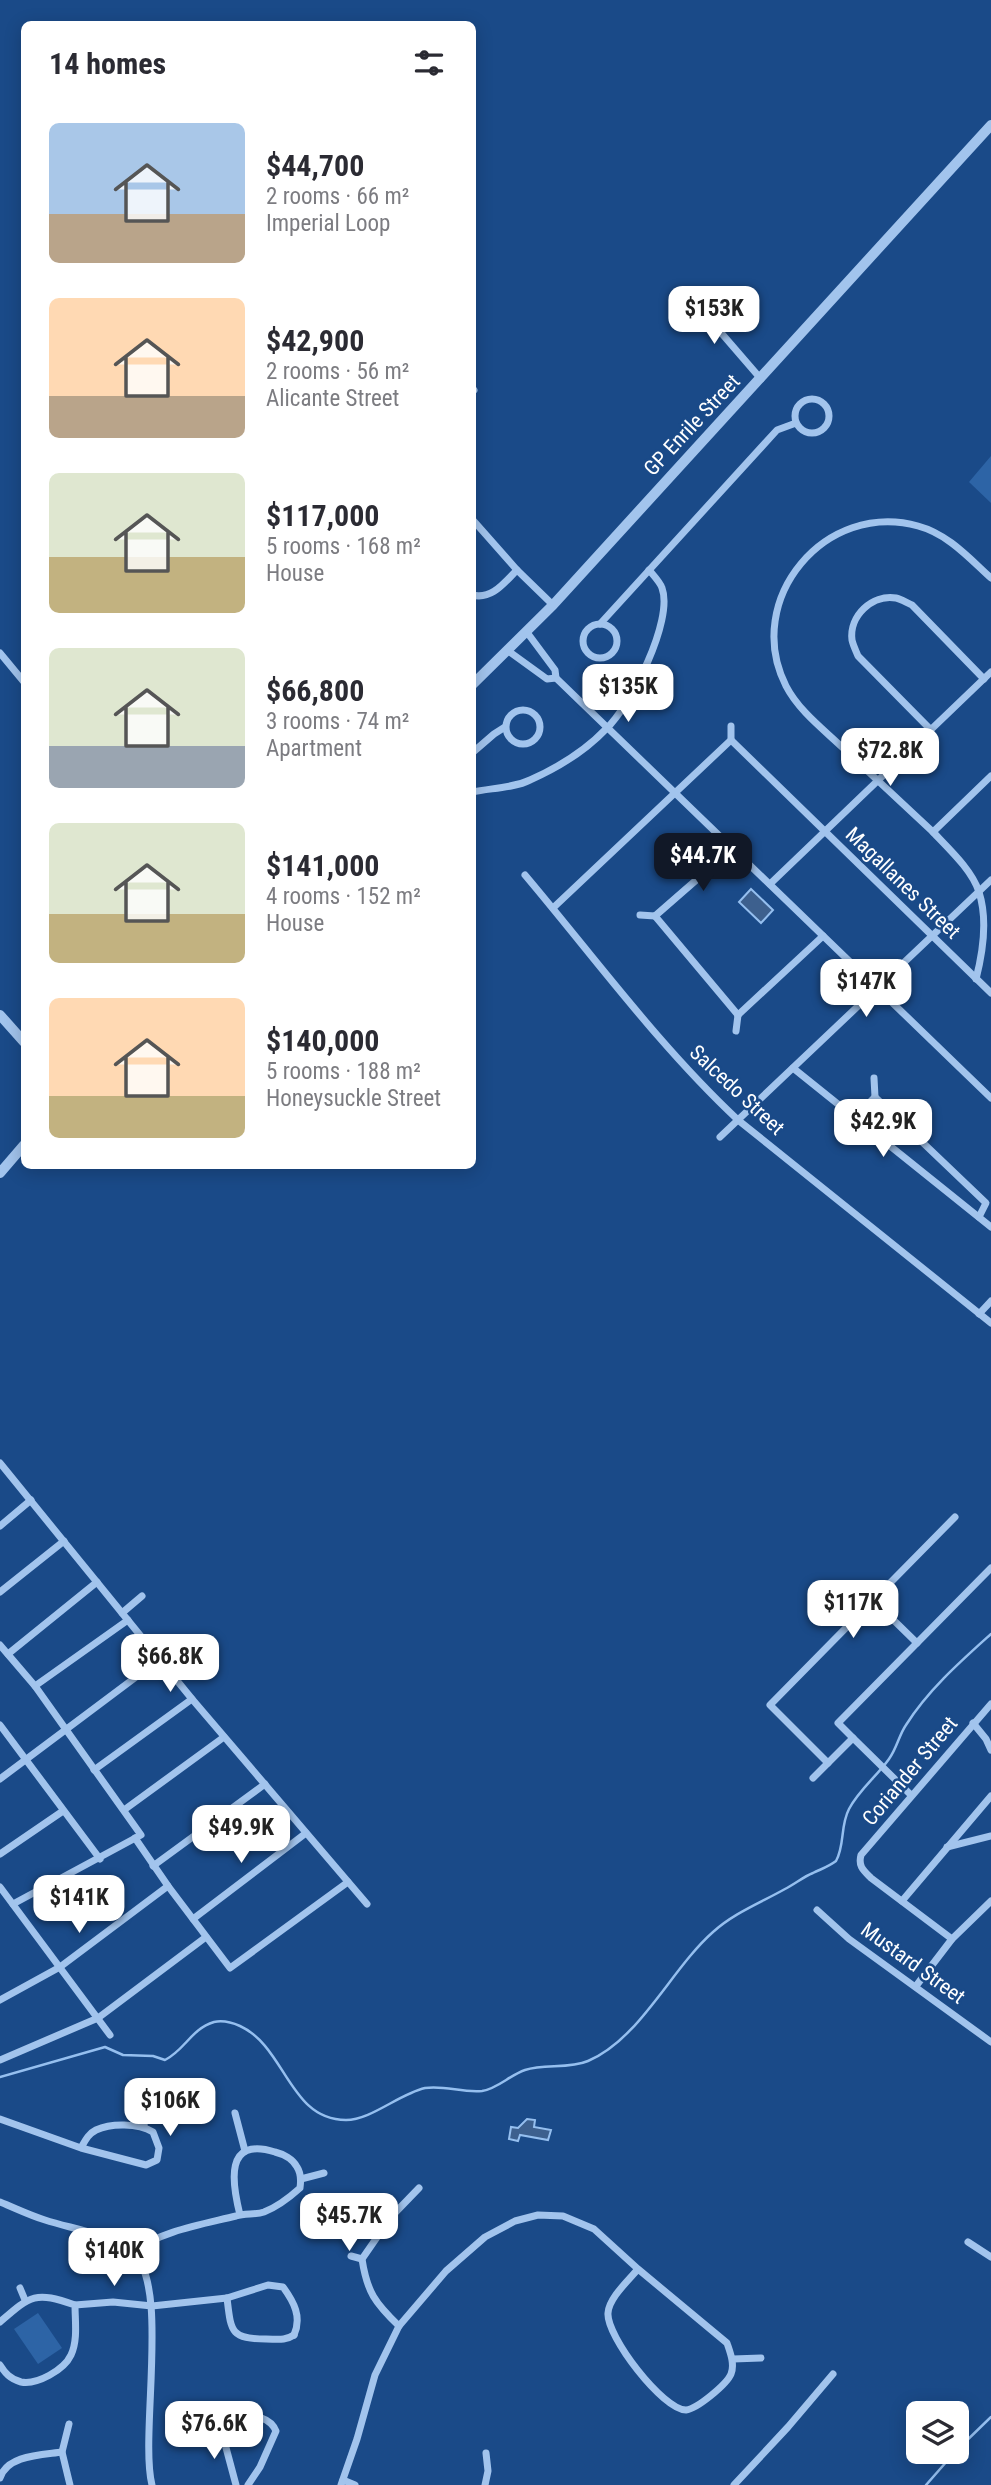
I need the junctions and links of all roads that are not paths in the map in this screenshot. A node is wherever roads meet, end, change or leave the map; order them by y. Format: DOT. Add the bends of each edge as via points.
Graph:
graph roads {
  1 [pos="991,125"];
  2 [pos="684,297"];
  3 [pos="761,379"];
  4 [pos="796,423"];
  5 [pos="476,524"];
  6 [pos="517,570"];
  7 [pos="649,570"];
  8 [pos="991,578"];
  9 [pos="476,596"];
  10 [pos="553,604"];
  11 [pos="600,624"];
  12 [pos="526,631"];
  13 [pos="507,650"];
  14 [pos="0,653"];
  15 [pos="991,672"];
  16 [pos="21,678"];
  17 [pos="556,678"];
  18 [pos="984,679"];
  19 [pos="476,681"];
  20 [pos="731,726"];
  21 [pos="505,727"];
  22 [pos="608,728"];
  23 [pos="931,730"];
  24 [pos="731,740"];
  25 [pos="476,750"];
  26 [pos="991,776"];
  27 [pos="877,780"];
  28 [pos="476,791"];
  29 [pos="676,793"];
  30 [pos="824,832"];
  31 [pos="933,832"];
  32 [pos="733,849"];
  33 [pos="525,875"];
  34 [pos="991,880"];
  35 [pos="770,884"];
  36 [pos="979,891"];
  37 [pos="553,908"];
  38 [pos="640,915"];
  39 [pos="655,916"];
  40 [pos="932,935"];
  41 [pos="823,936"];
  42 [pos="976,979"];
  43 [pos="878,989"];
  44 [pos="991,993"];
  45 [pos="0,1015"];
  46 [pos="738,1015"];
  47 [pos="736,1031"];
  48 [pos="21,1039"];
  49 [pos="793,1068"];
  50 [pos="874,1078"];
  51 [pos="875,1097"];
  52 [pos="991,1098"];
  53 [pos="854,1118"];
  54 [pos="738,1120"];
  55 [pos="720,1137"];
  56 [pos="21,1148"];
  57 [pos="0,1173"];
  58 [pos="979,1217"];
  59 [pos="991,1227"];
  60 [pos="991,1301"];
  61 [pos="979,1314"];
  62 [pos="991,1323"];
  63 [pos="0,1462"];
  64 [pos="31,1500"];
  65 [pos="955,1517"];
  66 [pos="0,1526"];
  67 [pos="64,1541"];
  68 [pos="991,1568"];
  69 [pos="97,1582"];
  70 [pos="0,1592"];
  71 [pos="142,1597"];
  72 [pos="873,1600"];
  73 [pos="122,1613"];
  74 [pos="128,1620"];
  75 [pos="917,1643"];
  76 [pos="0,1645"];
  77 [pos="8,1654"];
  78 [pos="160,1659"];
  79 [pos="35,1686"];
  80 [pos="192,1699"];
  81 [pos="991,1704"];
  82 [pos="973,1723"];
  83 [pos="0,1725"];
  84 [pos="65,1729"];
  85 [pos="224,1737"];
  86 [pos="853,1738"];
  87 [pos="991,1750"];
  88 [pos="25,1759"];
  89 [pos="828,1763"];
  90 [pos="94,1769"];
  91 [pos="813,1778"];
  92 [pos="0,1779"];
  93 [pos="265,1784"];
  94 [pos="911,1796"];
  95 [pos="991,1796"];
  96 [pos="64,1811"];
  97 [pos="124,1811"];
  98 [pos="306,1833"];
  99 [pos="991,1836"];
  100 [pos="135,1838"];
  101 [pos="947,1847"];
  102 [pos="0,1854"];
  103 [pos="100,1859"];
  104 [pos="153,1866"];
  105 [pos="348,1882"];
  106 [pos="168,1886"];
  107 [pos="0,1887"];
  108 [pos="902,1901"];
  109 [pos="991,1901"];
  110 [pos="13,1904"];
  111 [pos="367,1904"];
  112 [pos="817,1910"];
  113 [pos="193,1919"];
  114 [pos="206,1937"];
  115 [pos="952,1939"];
  116 [pos="60,1967"];
  117 [pos="916,1986"];
  118 [pos="0,2000"];
  119 [pos="98,2018"];
  120 [pos="110,2035"];
  121 [pos="991,2042"];
  122 [pos="0,2060"];
  123 [pos="145,2111"];
  124 [pos="234,2113"];
  125 [pos="0,2119"];
  126 [pos="144,2127"];
  127 [pos="81,2148"];
  128 [pos="245,2151"];
  129 [pos="324,2173"];
  130 [pos="302,2179"];
  131 [pos="419,2188"];
  132 [pos="0,2202"];
  133 [pos="240,2215"];
  134 [pos="968,2242"];
  135 [pos="133,2252"];
  136 [pos="990,2254"];
  137 [pos="351,2256"];
  138 [pos="362,2259"];
  139 [pos="638,2269"];
  140 [pos="20,2288"];
  141 [pos="227,2298"];
  142 [pos="25,2300"];
  143 [pos="75,2305"];
  144 [pos="152,2306"];
  145 [pos="0,2322"];
  146 [pos="399,2326"];
  147 [pos="295,2335"];
  148 [pos="301,2343"];
  149 [pos="761,2358"];
  150 [pos="733,2360"];
  151 [pos="0,2365"];
  152 [pos="833,2374"];
  153 [pos="69,2424"];
  154 [pos="62,2452"];
  155 [pos="486,2453"];
  156 [pos="0,2478"];
  157 [pos="342,2483"];
  158 [pos="70,2485"];
  159 [pos="152,2485"];
  160 [pos="236,2485"];
  161 [pos="248,2485"];
  162 [pos="355,2485"];
  163 [pos="485,2485"];
  164 [pos="734,2485"];
  1 -- 3 [label="street, GP Enrile Street"];
  2 -- 3 [label="street" via="704,313"];
  3 -- 10 [label="street, GP Enrile Street"];
  4 -- 4 [label="street" via="804,432 817,433 828,424 828,410 819,400 805,400 795,410"];
  4 -- 7 [label="street" via="778,430"];
  5 -- 6 [label="street"];
  6 -- 9 [label="street" via="494,593"];
  6 -- 10 [label="street"];
  7 -- 11 [label="street"];
  7 -- 22 [label="street" via="662,588 657,639 639,683"];
  8 -- 27 [label="street" via="951,541 919,526 884,522 854,526 829,537 802,561 785,587 775,621 776,654 786,685 805,713"];
  10 -- 12 [label="street, GP Enrile Street"];
  11 -- 11 [label="street" via="587,629 583,642 587,653 598,659 612,655 618,642 613,629"];
  12 -- 13 [label="street, GP Enrile Street"];
  12 -- 17 [label="street"];
  13 -- 17 [label="street" via="547,678"];
  13 -- 19 [label="street, GP Enrile Street"];
  14 -- 16 [label="street"];
  15 -- 18 [label="street"];
  17 -- 22 [label="street"];
  18 -- 23 [label="street"];
  18 -- 23 [label="street" via="912,605 883,598 861,610 852,640 858,656"];
  20 -- 24 [label="street"];
  21 -- 21 [label="street" via="510,738 521,744 534,740 540,727 535,714 523,709 510,715"];
  21 -- 25 [label="street"];
  22 -- 28 [label="street" via="583,749 529,781"];
  22 -- 29 [label="street"];
  23 -- 27 [label="street"];
  24 -- 29 [label="street"];
  24 -- 30 [label="street, Magallanes Street"];
  26 -- 31 [label="street"];
  27 -- 30 [label="street"];
  27 -- 31 [label="street"];
  29 -- 32 [label="street"];
  29 -- 37 [label="street"];
  30 -- 35 [label="street"];
  30 -- 40 [label="street, Magallanes Street"];
  31 -- 36 [label="street"];
  32 -- 35 [label="street"];
  32 -- 39 [label="street"];
  33 -- 37 [label="street, Salcedo Street"];
  34 -- 36 [label="street"];
  35 -- 41 [label="street"];
  36 -- 40 [label="street"];
  36 -- 42 [label="street" via="985,924"];
  37 -- 54 [label="street, Salcedo Street" via="663,1042"];
  38 -- 39 [label="street"];
  39 -- 46 [label="street"];
  40 -- 42 [label="street, Magallanes Street"];
  40 -- 43 [label="street"];
  41 -- 43 [label="street"];
  41 -- 46 [label="street"];
  42 -- 44 [label="street, Magallanes Street"];
  43 -- 49 [label="street"];
  43 -- 52 [label="street"];
  45 -- 48 [label="street"];
  46 -- 47 [label="street"];
  49 -- 53 [label="street"];
  49 -- 54 [label="street"];
  50 -- 51 [label="street"];
  51 -- 53 [label="street"];
  51 -- 58 [label="street" via="986,1203"];
  53 -- 58 [label="street"];
  54 -- 55 [label="street"];
  54 -- 61 [label="street, Salcedo Street"];
  56 -- 57 [label="street"];
  58 -- 59 [label="street"];
  60 -- 61 [label="street"];
  61 -- 62 [label="street, Salcedo Street"];
  63 -- 64 [label="street"];
  64 -- 66 [label="street"];
  64 -- 67 [label="street"];
  65 -- 72 [label="street"];
  67 -- 69 [label="street"];
  67 -- 70 [label="street"];
  68 -- 75 [label="street"];
  69 -- 73 [label="street"];
  69 -- 77 [label="street"];
  71 -- 73 [label="street"];
  72 -- 75 [label="street"];
  72 -- 89 [label="street" via="770,1704"];
  73 -- 74 [label="street"];
  74 -- 78 [label="street"];
  74 -- 79 [label="street"];
  75 -- 86 [label="street" via="838,1723"];
  76 -- 77 [label="street"];
  77 -- 79 [label="street"];
  78 -- 80 [label="street"];
  78 -- 84 [label="street"];
  79 -- 84 [label="street"];
  80 -- 85 [label="street"];
  80 -- 90 [label="street"];
  81 -- 82 [label="street, Coriander Street"];
  82 -- 87 [label="street"];
  82 -- 94 [label="street, Coriander Street"];
  83 -- 88 [label="street"];
  84 -- 88 [label="street"];
  84 -- 90 [label="street"];
  85 -- 93 [label="street"];
  85 -- 97 [label="street"];
  86 -- 89 [label="street"];
  86 -- 94 [label="street"];
  88 -- 92 [label="street"];
  88 -- 96 [label="street"];
  89 -- 91 [label="street"];
  90 -- 97 [label="street"];
  93 -- 98 [label="street"];
  93 -- 104 [label="street"];
  94 -- 108 [label="street, Coriander Street" via="859,1862 871,1878"];
  95 -- 101 [label="street"];
  96 -- 102 [label="street"];
  96 -- 103 [label="street"];
  97 -- 100 [label="street" via="141,1835"];
  98 -- 105 [label="street"];
  98 -- 113 [label="street"];
  99 -- 101 [label="street"];
  100 -- 103 [label="street"];
  100 -- 104 [label="street"];
  101 -- 108 [label="street"];
  103 -- 110 [label="street"];
  104 -- 106 [label="street"];
  105 -- 111 [label="street"];
  105 -- 114 [label="street" via="230,1968"];
  106 -- 113 [label="street"];
  106 -- 116 [label="street"];
  107 -- 110 [label="street"];
  108 -- 115 [label="street"];
  109 -- 115 [label="street"];
  110 -- 116 [label="street"];
  112 -- 117 [label="street, Mustard Street" via="849,1939"];
  113 -- 114 [label="street"];
  114 -- 119 [label="street"];
  115 -- 117 [label="street"];
  116 -- 118 [label="street"];
  116 -- 119 [label="street"];
  117 -- 121 [label="street, Mustard Street"];
  119 -- 120 [label="street"];
  119 -- 122 [label="street"];
  123 -- 126 [label="street"];
  124 -- 128 [label="street"];
  125 -- 127 [label="street"];
  126 -- 127 [label="street" via="134,2124 97,2130"];
  126 -- 127 [label="street" via="153,2132 159,2148 157,2160 146,2165"];
  128 -- 130 [label="street" via="252,2147 284,2155 297,2166"];
  128 -- 133 [label="street" via="233,2175"];
  129 -- 130 [label="street"];
  130 -- 133 [label="street" via="291,2196 262,2213"];
  131 -- 138 [label="street" via="391,2217"];
  132 -- 135 [label="street" via="112,2239"];
  133 -- 135 [label="street" via="171,2233"];
  134 -- 136 [label="street" via="984,2255"];
  135 -- 144 [label="street" via="145,2272"];
  137 -- 138 [label="street"];
  138 -- 146 [label="street" via="371,2294"];
  139 -- 146 [label="street" via="594,2229 563,2216 538,2215 485,2237 446,2271"];
  139 -- 150 [label="street" via="727,2343"];
  139 -- 150 [label="street" via="611,2303 609,2321 632,2361 673,2407 687,2410 703,2403 731,2374"];
  140 -- 142 [label="street"];
  141 -- 144 [label="street"];
  141 -- 147 [label="street" via="230,2325 237,2335 246,2339"];
  141 -- 147 [label="street" via="268,2285 283,2287 296,2312 299,2324"];
  142 -- 143 [label="street" via="53,2297"];
  142 -- 145 [label="street"];
  143 -- 144 [label="street"];
  143 -- 151 [label="street" via="71,2356 59,2368 41,2379 22,2382 8,2376"];
  144 -- 159 [label="street" via="147,2439"];
  146 -- 157 [label="street" via="374,2375"];
  147 -- 148 [label="street"];
  149 -- 150 [label="street"];
  152 -- 164 [label="street"];
  153 -- 154 [label="street"];
  154 -- 156 [label="street" via="31,2455 10,2465"];
  154 -- 158 [label="street"];
  155 -- 163 [label="street"];
  157 -- 162 [label="street"];
  160 -- 161 [label="street" via="221,2429 232,2414 276,2421 276,2431"];
}
